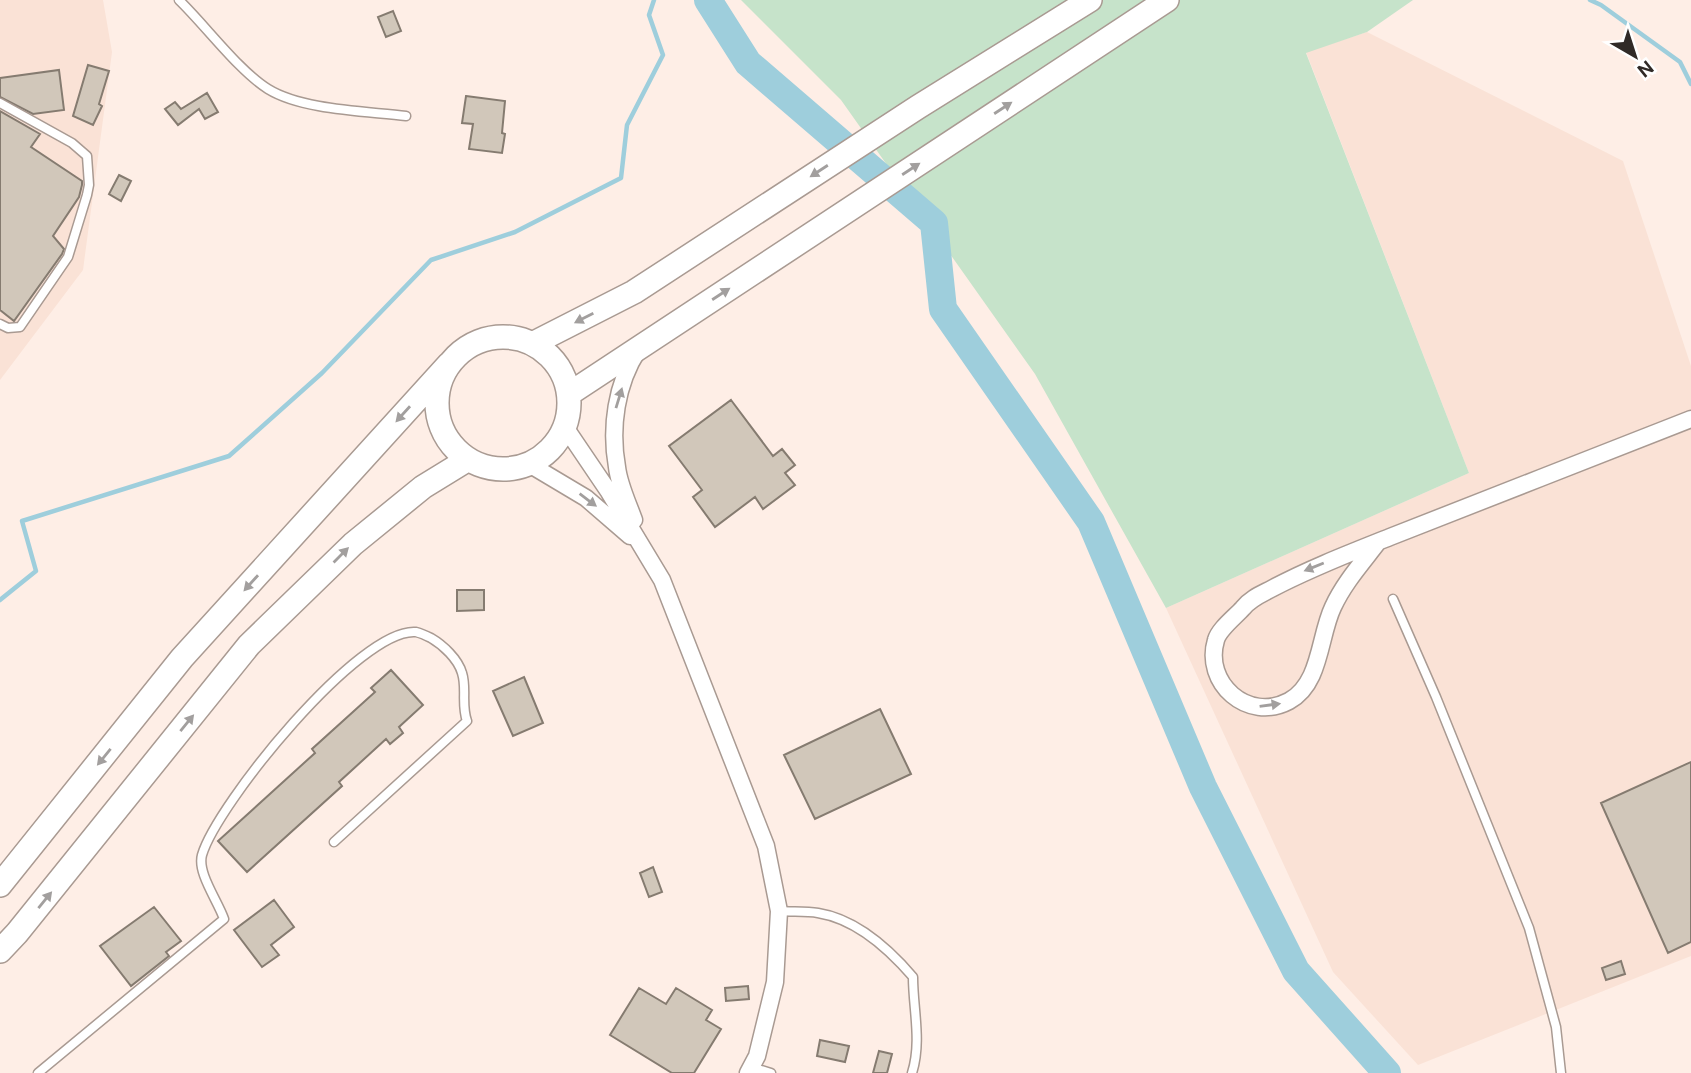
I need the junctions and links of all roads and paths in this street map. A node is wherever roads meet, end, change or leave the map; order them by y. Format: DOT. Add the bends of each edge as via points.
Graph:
graph roads {
  1 [pos="179,0"];
  2 [pos="1090,0"];
  3 [pos="1167,0"];
  4 [pos="0,103"];
  5 [pos="406,116"];
  6 [pos="0,324"];
  7 [pos="534,343"];
  8 [pos="639,349"];
  9 [pos="449,364"];
  10 [pos="569,394"];
  11 [pos="1691,419"];
  12 [pos="565,427"];
  13 [pos="467,460"];
  14 [pos="529,464"];
  15 [pos="1378,542"];
  16 [pos="643,548"];
  17 [pos="1393,599"];
  18 [pos="334,842"];
  19 [pos="0,885"];
  20 [pos="779,911"];
  21 [pos="0,951"];
  22 [pos="750,1070"];
  23 [pos="38,1073"];
  24 [pos="771,1073"];
  25 [pos="912,1073"];
  26 [pos="1561,1073"];
  1 -- 5 [label="lane" via="267,88 312,105"];
  2 -- 7 [label="street, one-way" via="634,292"];
  8 -- 3 [label="street, one-way"];
  4 -- 6 [label="lane" via="82,151 87,156 89,185 68,257 20,327"];
  7 -- 9 [label="street" via="497,336 462,350"];
  7 -- 10 [label="street" via="563,373"];
  8 -- 10 [label="street"];
  16 -- 8 [label="street, one-way" via="617,468 615,409"];
  9 -- 13 [label="street" via="439,383 436,405 440,426"];
  9 -- 19 [label="street, one-way" via="182,658"];
  10 -- 12 [label="street"];
  11 -- 15 [label="street"];
  12 -- 14 [label="street" via="548,453"];
  12 -- 16 [label="street"];
  13 -- 14 [label="street" via="509,470"];
  21 -- 13 [label="street, one-way" via="249,645 353,544 423,487"];
  14 -- 16 [label="street, one-way" via="586,498"];
  15 -- 15 [label="street, one-way" via="1303,572 1248,601 1216,638 1213,664 1221,683 1237,701 1270,706 1289,701 1307,684 1332,608"];
  16 -- 20 [label="street" via="662,580 766,846"];
  17 -- 26 [label="lane" via="1529,928 1556,1027"];
  18 -- 23 [label="lane" via="467,721 463,674 452,656 429,637 415,632 384,644 357,660 322,691 227,806 207,842 201,858 204,877 224,919"];
  20 -- 22 [label="street" via="775,982"];
  20 -- 25 [label="lane" via="837,918 858,928 901,962 913,977 917,1026"];
  22 -- 24 [label="lane"];
}
